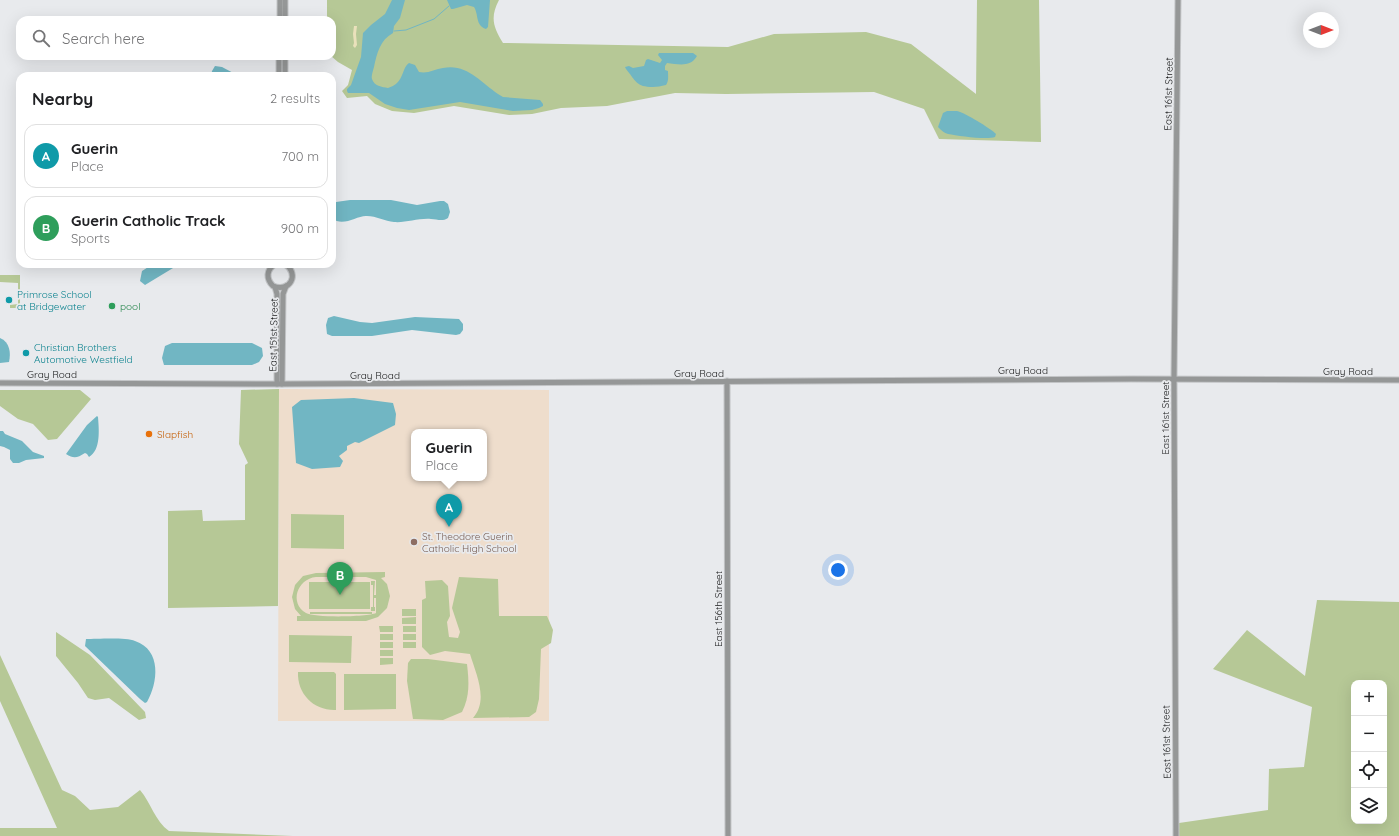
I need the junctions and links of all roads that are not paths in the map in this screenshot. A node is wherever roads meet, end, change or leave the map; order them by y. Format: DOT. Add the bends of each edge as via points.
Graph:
graph roads {
  1 [pos="280,0"];
  2 [pos="285,0"];
  3 [pos="1178,0"];
  4 [pos="280,16"];
  5 [pos="285,16"];
  6 [pos="279,60"];
  7 [pos="285,60"];
  8 [pos="279,72"];
  9 [pos="285,72"];
  10 [pos="270,268"];
  11 [pos="290,268"];
  12 [pos="286,286"];
  13 [pos="275,287"];
  14 [pos="1174,379"];
  15 [pos="1399,380"];
  16 [pos="727,381"];
  17 [pos="0,383"];
  18 [pos="279,384"];
  19 [pos="728,836"];
  20 [pos="1176,836"];
  1 -- 4 [label="street"];
  2 -- 5 [label="street"];
  3 -- 14 [label="street, East 161st Street"];
  6 -- 8 [label="street"];
  7 -- 9 [label="street"];
  10 -- 13 [label="street, East 151st Street" via="268,275"];
  11 -- 12 [label="street, East 151st Street" via="293,275"];
  12 -- 13 [label="street"];
  12 -- 18 [label="street, East 151st Street" via="283,294"];
  13 -- 18 [label="street, East 151st Street"];
  14 -- 15 [label="street, Gray Road"];
  14 -- 16 [label="street, Gray Road"];
  14 -- 20 [label="street, East 161st Street"];
  16 -- 18 [label="street, Gray Road"];
  16 -- 19 [label="street, East 156th Street"];
  17 -- 18 [label="street, Gray Road"];
}
